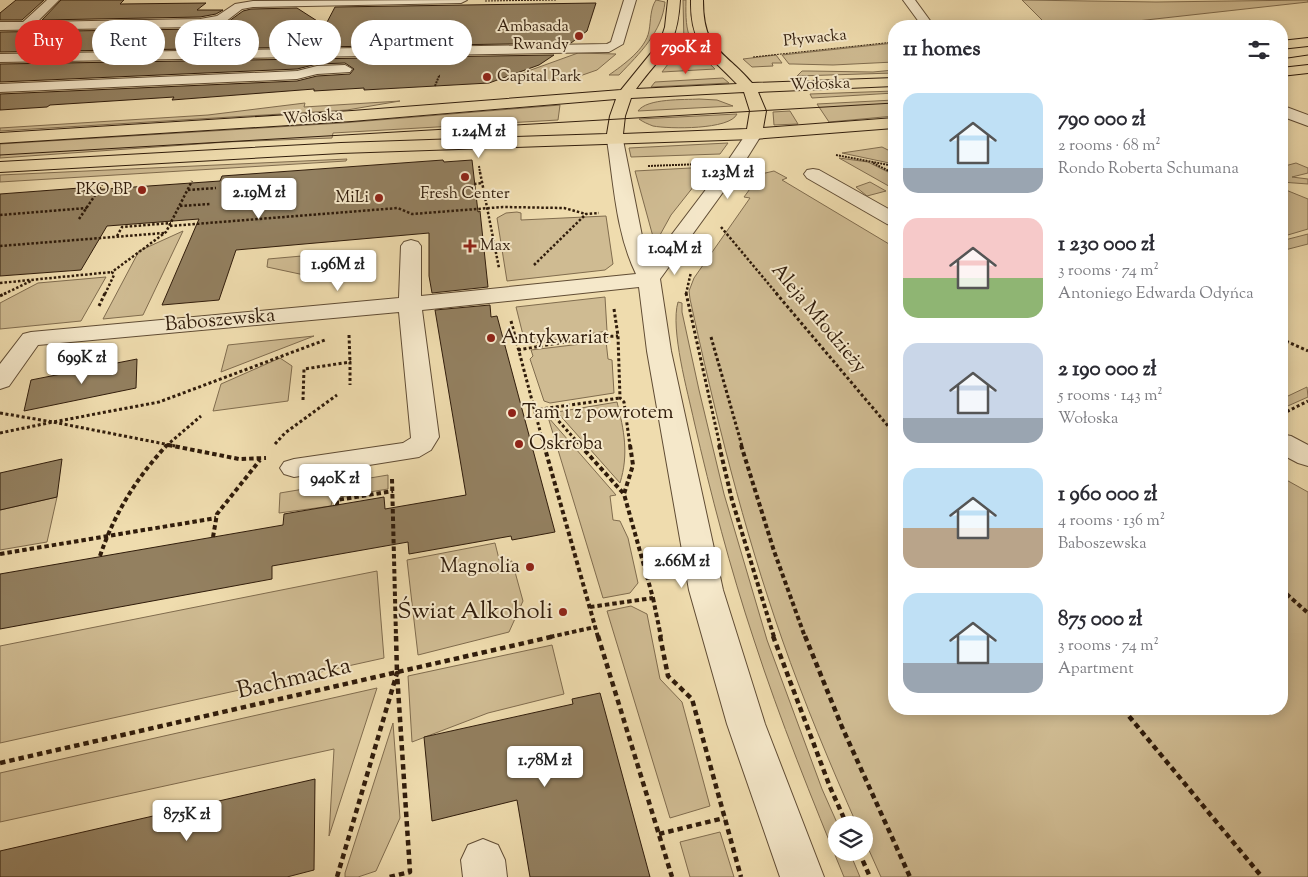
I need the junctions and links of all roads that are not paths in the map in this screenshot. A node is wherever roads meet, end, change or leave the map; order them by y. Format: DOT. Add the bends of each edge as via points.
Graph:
graph roads {
  1 [pos="53,0"];
  2 [pos="461,0"];
  3 [pos="630,0"];
  4 [pos="674,0"];
  5 [pos="697,0"];
  6 [pos="908,0"];
  7 [pos="32,20"];
  8 [pos="923,20"];
  9 [pos="82,24"];
  10 [pos="15,25"];
  11 [pos="0,26"];
  12 [pos="1308,42"];
  13 [pos="1288,44"];
  14 [pos="472,51"];
  15 [pos="351,53"];
  16 [pos="0,58"];
  17 [pos="358,69"];
  18 [pos="1308,69"];
  19 [pos="1288,71"];
  20 [pos="888,82"];
  21 [pos="747,87"];
  22 [pos="0,88"];
  23 [pos="626,94"];
  24 [pos="1288,113"];
  25 [pos="1308,121"];
  26 [pos="888,123"];
  27 [pos="754,134"];
  28 [pos="0,138"];
  29 [pos="615,140"];
  30 [pos="0,167"];
  31 [pos="813,174"];
  32 [pos="888,217"];
  33 [pos="411,246"];
  34 [pos="649,279"];
  35 [pos="410,304"];
  36 [pos="0,381"];
  37 [pos="1288,446"];
  38 [pos="1308,457"];
  39 [pos="294,468"];
  40 [pos="802,877"];
  1 -- 7 [label="street"];
  2 -- 9 [label="street" via="253,4 239,6 221,19 200,23"];
  3 -- 14 [label="street" via="617,44 609,48"];
  4 -- 23 [label="main road" via="672,22 665,43"];
  5 -- 21 [label="main road" via="697,22 702,37"];
  6 -- 8 [label="street"];
  10 -- 11 [label="street"];
  12 -- 13 [label="main road"];
  15 -- 16 [label="street"];
  17 -- 22 [label="street"];
  18 -- 19 [label="main road"];
  20 -- 21 [label="main road, Wołoska"];
  21 -- 23 [label="main road, Wołoska"];
  21 -- 27 [label="main road" via="758,111"];
  23 -- 28 [label="main road, Wołoska"];
  23 -- 29 [label="main road" via="616,114"];
  24 -- 25 [label="street"];
  26 -- 27 [label="main road"];
  27 -- 29 [label="main road, Wołoska"];
  27 -- 34 [label="street"];
  29 -- 30 [label="main road, Wołoska" via="323,149"];
  29 -- 34 [label="street" via="632,236 638,258"];
  31 -- 32 [label="street"];
  33 -- 35 [label="street"];
  34 -- 35 [label="street, Baboszewska"];
  34 -- 40 [label="street" via="659,351 706,590 746,724"];
  35 -- 36 [label="street, Baboszewska" via="31,339"];
  35 -- 39 [label="street" via="425,437 418,448"];
  37 -- 38 [label="street"];
}
